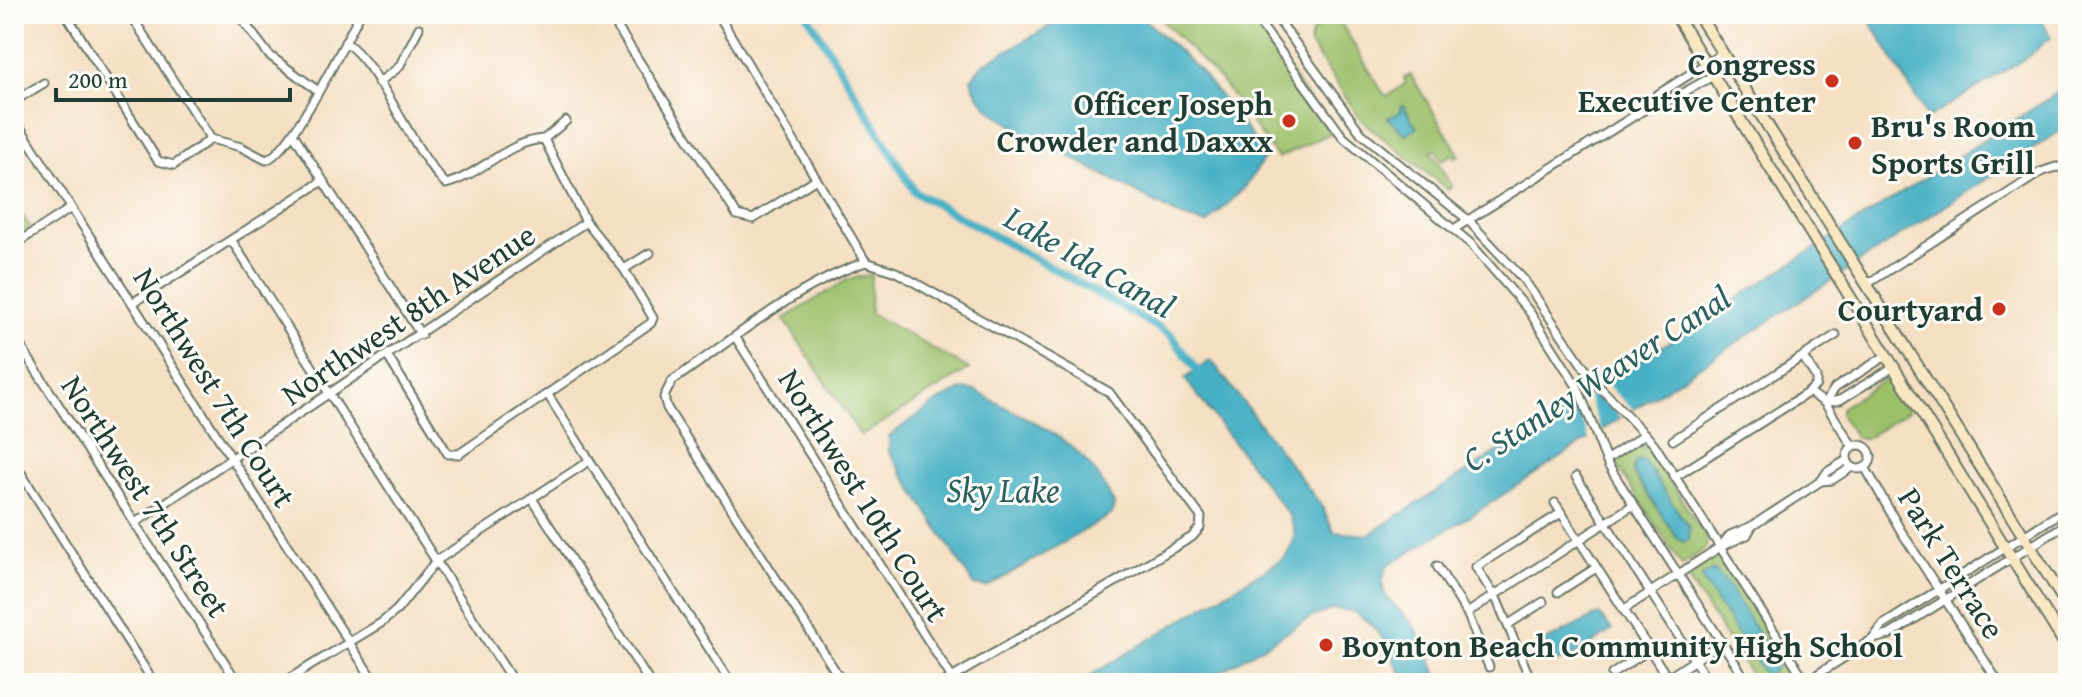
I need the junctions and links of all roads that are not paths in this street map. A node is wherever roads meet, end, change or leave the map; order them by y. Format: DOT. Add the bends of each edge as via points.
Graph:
graph roads {
  1 [pos="66,14"];
  2 [pos="130,14"];
  3 [pos="238,14"];
  4 [pos="360,14"];
  5 [pos="609,14"];
  6 [pos="718,14"];
  7 [pos="1253,14"];
  8 [pos="1274,14"];
  9 [pos="1675,14"];
  10 [pos="1698,14"];
  11 [pos="419,28"];
  12 [pos="345,42"];
  13 [pos="1723,53"];
  14 [pos="1706,64"];
  15 [pos="1731,66"];
  16 [pos="1713,75"];
  17 [pos="44,83"];
  18 [pos="378,83"];
  19 [pos="317,90"];
  20 [pos="14,101"];
  21 [pos="1650,106"];
  22 [pos="14,118"];
  23 [pos="566,121"];
  24 [pos="294,135"];
  25 [pos="211,139"];
  26 [pos="544,139"];
  27 [pos="2068,168"];
  28 [pos="816,179"];
  29 [pos="321,182"];
  30 [pos="71,208"];
  31 [pos="1468,220"];
  32 [pos="586,222"];
  33 [pos="1454,229"];
  34 [pos="232,241"];
  35 [pos="14,245"];
  36 [pos="650,253"];
  37 [pos="866,262"];
  38 [pos="624,269"];
  39 [pos="1867,284"];
  40 [pos="134,302"];
  41 [pos="1557,325"];
  42 [pos="1543,333"];
  43 [pos="421,335"];
  44 [pos="1836,335"];
  45 [pos="14,336"];
  46 [pos="736,338"];
  47 [pos="1887,355"];
  48 [pos="388,357"];
  49 [pos="1803,357"];
  50 [pos="1895,366"];
  51 [pos="1920,369"];
  52 [pos="1809,392"];
  53 [pos="548,395"];
  54 [pos="330,396"];
  55 [pos="1825,403"];
  56 [pos="1645,434"];
  57 [pos="1673,440"];
  58 [pos="1853,447"];
  59 [pos="232,460"];
  60 [pos="1606,460"];
  61 [pos="1847,460"];
  62 [pos="589,461"];
  63 [pos="14,462"];
  64 [pos="1852,467"];
  65 [pos="1865,467"];
  66 [pos="1576,477"];
  67 [pos="1675,477"];
  68 [pos="1821,481"];
  69 [pos="533,500"];
  70 [pos="1555,503"];
  71 [pos="1633,505"];
  72 [pos="2068,508"];
  73 [pos="1561,513"];
  74 [pos="1606,522"];
  75 [pos="135,523"];
  76 [pos="2068,523"];
  77 [pos="2025,535"];
  78 [pos="1578,540"];
  79 [pos="2031,546"];
  80 [pos="1720,547"];
  81 [pos="2005,548"];
  82 [pos="2012,559"];
  83 [pos="436,561"];
  84 [pos="1437,566"];
  85 [pos="1596,568"];
  86 [pos="1675,576"];
  87 [pos="1940,590"];
  88 [pos="1558,592"];
  89 [pos="1650,592"];
  90 [pos="1493,594"];
  91 [pos="1946,600"];
  92 [pos="1543,602"];
  93 [pos="2068,607"];
  94 [pos="1623,610"];
  95 [pos="1467,613"];
  96 [pos="1509,624"];
  97 [pos="1873,639"];
  98 [pos="349,641"];
  99 [pos="1722,642"];
  100 [pos="2068,649"];
  101 [pos="1649,650"];
  102 [pos="1694,660"];
  103 [pos="1489,667"];
  104 [pos="1612,674"];
  105 [pos="952,678"];
  106 [pos="1669,680"];
  107 [pos="1806,682"];
  108 [pos="154,683"];
  109 [pos="238,683"];
  110 [pos="282,683"];
  111 [pos="375,683"];
  112 [pos="514,683"];
  113 [pos="650,683"];
  114 [pos="731,683"];
  115 [pos="843,683"];
  116 [pos="943,683"];
  117 [pos="1532,683"];
  118 [pos="1660,683"];
  119 [pos="1709,683"];
  120 [pos="1748,683"];
  121 [pos="1999,683"];
  1 -- 25 [label="street" via="158,161 174,165"];
  2 -- 25 [label="street"];
  3 -- 19 [label="street" via="269,55"];
  4 -- 12 [label="street"];
  5 -- 28 [label="street" via="733,211 753,219"];
  6 -- 28 [label="street"];
  7 -- 33 [label="street" via="1343,137"];
  8 -- 31 [label="street" via="1361,133"];
  9 -- 14 [label="main road"];
  10 -- 13 [label="main road"];
  11 -- 18 [label="street" via="399,67"];
  12 -- 18 [label="street"];
  12 -- 19 [label="street"];
  13 -- 14 [label="street"];
  13 -- 15 [label="main road"];
  14 -- 16 [label="main road"];
  14 -- 21 [label="street" via="1657,95"];
  15 -- 16 [label="street"];
  15 -- 39 [label="main road"];
  16 -- 21 [label="street"];
  16 -- 47 [label="main road"];
  17 -- 20 [label="street"];
  18 -- 26 [label="street" via="445,183 461,180 525,140"];
  19 -- 24 [label="street"];
  21 -- 31 [label="street"];
  22 -- 30 [label="street, Northwest 7th Court"];
  23 -- 26 [label="street"];
  24 -- 25 [label="street" via="266,160"];
  24 -- 29 [label="street"];
  26 -- 32 [label="street"];
  27 -- 39 [label="street" via="2041,172"];
  28 -- 37 [label="street"];
  29 -- 34 [label="street"];
  29 -- 43 [label="street"];
  30 -- 35 [label="street"];
  30 -- 40 [label="street, Northwest 7th Court"];
  31 -- 33 [label="street"];
  31 -- 41 [label="street" via="1515,268"];
  32 -- 38 [label="street"];
  32 -- 43 [label="street, Northwest 8th Avenue"];
  33 -- 42 [label="street" via="1502,277"];
  34 -- 40 [label="street"];
  34 -- 54 [label="street"];
  36 -- 38 [label="street"];
  37 -- 46 [label="street" via="836,272"];
  37 -- 105 [label="street" via="896,272 1109,392 1199,511 1201,523 1192,537"];
  38 -- 53 [label="street" via="653,318 644,331"];
  39 -- 51 [label="main road"];
  40 -- 59 [label="street, Northwest 7th Court"];
  41 -- 42 [label="street"];
  41 -- 56 [label="street" via="1592,379"];
  42 -- 60 [label="street" via="1578,388"];
  43 -- 48 [label="street, Northwest 8th Avenue"];
  44 -- 49 [label="street"];
  45 -- 75 [label="street, Northwest 7th Street"];
  46 -- 105 [label="street, Northwest 10th Court"];
  46 -- 115 [label="street" via="672,381 665,403"];
  47 -- 50 [label="main road"];
  47 -- 51 [label="main road"];
  47 -- 55 [label="street" via="1835,388"];
  48 -- 53 [label="street" via="448,454"];
  48 -- 54 [label="street, Northwest 8th Avenue"];
  49 -- 52 [label="street" via="1816,377"];
  49 -- 57 [label="street"];
  50 -- 55 [label="street" via="1840,400"];
  50 -- 81 [label="main road"];
  51 -- 77 [label="main road"];
  52 -- 55 [label="street, Park Terrace"];
  52 -- 67 [label="street"];
  53 -- 62 [label="street"];
  54 -- 59 [label="street, Northwest 8th Avenue"];
  54 -- 83 [label="street"];
  55 -- 58 [label="street, Park Terrace"];
  56 -- 60 [label="street"];
  56 -- 67 [label="street"];
  58 -- 61 [label="street"];
  58 -- 65 [label="street, Park Terrace" via="1869,450"];
  59 -- 75 [label="street, Northwest 8th Avenue"];
  59 -- 98 [label="street, Northwest 7th Court"];
  60 -- 71 [label="street"];
  61 -- 64 [label="street"];
  61 -- 68 [label="street"];
  62 -- 69 [label="street"];
  62 -- 114 [label="street"];
  63 -- 108 [label="street"];
  64 -- 65 [label="street, Park Terrace"];
  64 -- 68 [label="street"];
  65 -- 87 [label="street, Park Terrace"];
  66 -- 74 [label="street"];
  67 -- 80 [label="street"];
  68 -- 80 [label="street" via="1752,526 1747,535"];
  69 -- 83 [label="street"];
  69 -- 113 [label="street"];
  70 -- 73 [label="street"];
  71 -- 74 [label="street"];
  71 -- 86 [label="street"];
  72 -- 77 [label="street"];
  73 -- 78 [label="street"];
  73 -- 90 [label="street" via="1476,567"];
  74 -- 78 [label="street"];
  74 -- 89 [label="street"];
  75 -- 109 [label="street, Northwest 7th Street"];
  76 -- 79 [label="street"];
  77 -- 79 [label="main road"];
  77 -- 81 [label="street"];
  78 -- 85 [label="street"];
  78 -- 90 [label="street"];
  79 -- 82 [label="street"];
  79 -- 93 [label="main road"];
  80 -- 86 [label="street"];
  80 -- 107 [label="street"];
  81 -- 82 [label="main road"];
  81 -- 87 [label="street"];
  82 -- 91 [label="street"];
  82 -- 100 [label="main road"];
  83 -- 98 [label="street" via="397,610"];
  83 -- 112 [label="street"];
  84 -- 95 [label="street"];
  85 -- 88 [label="street"];
  85 -- 94 [label="street"];
  86 -- 89 [label="street"];
  86 -- 99 [label="street"];
  87 -- 91 [label="street, Park Terrace"];
  87 -- 97 [label="street" via="1883,625"];
  89 -- 94 [label="street"];
  89 -- 102 [label="street"];
  90 -- 95 [label="street"];
  90 -- 96 [label="street"];
  91 -- 97 [label="street" via="1889,635"];
  91 -- 121 [label="street, Park Terrace"];
  92 -- 96 [label="street"];
  94 -- 101 [label="street"];
  95 -- 103 [label="street"];
  96 -- 117 [label="street"];
  97 -- 107 [label="street"];
  98 -- 110 [label="street"];
  98 -- 111 [label="street, Northwest 7th Court"];
  99 -- 102 [label="street"];
  99 -- 120 [label="street"];
  101 -- 104 [label="street"];
  101 -- 106 [label="street"];
  102 -- 106 [label="street"];
  102 -- 119 [label="street"];
  105 -- 116 [label="street"];
  106 -- 118 [label="street"];
}
